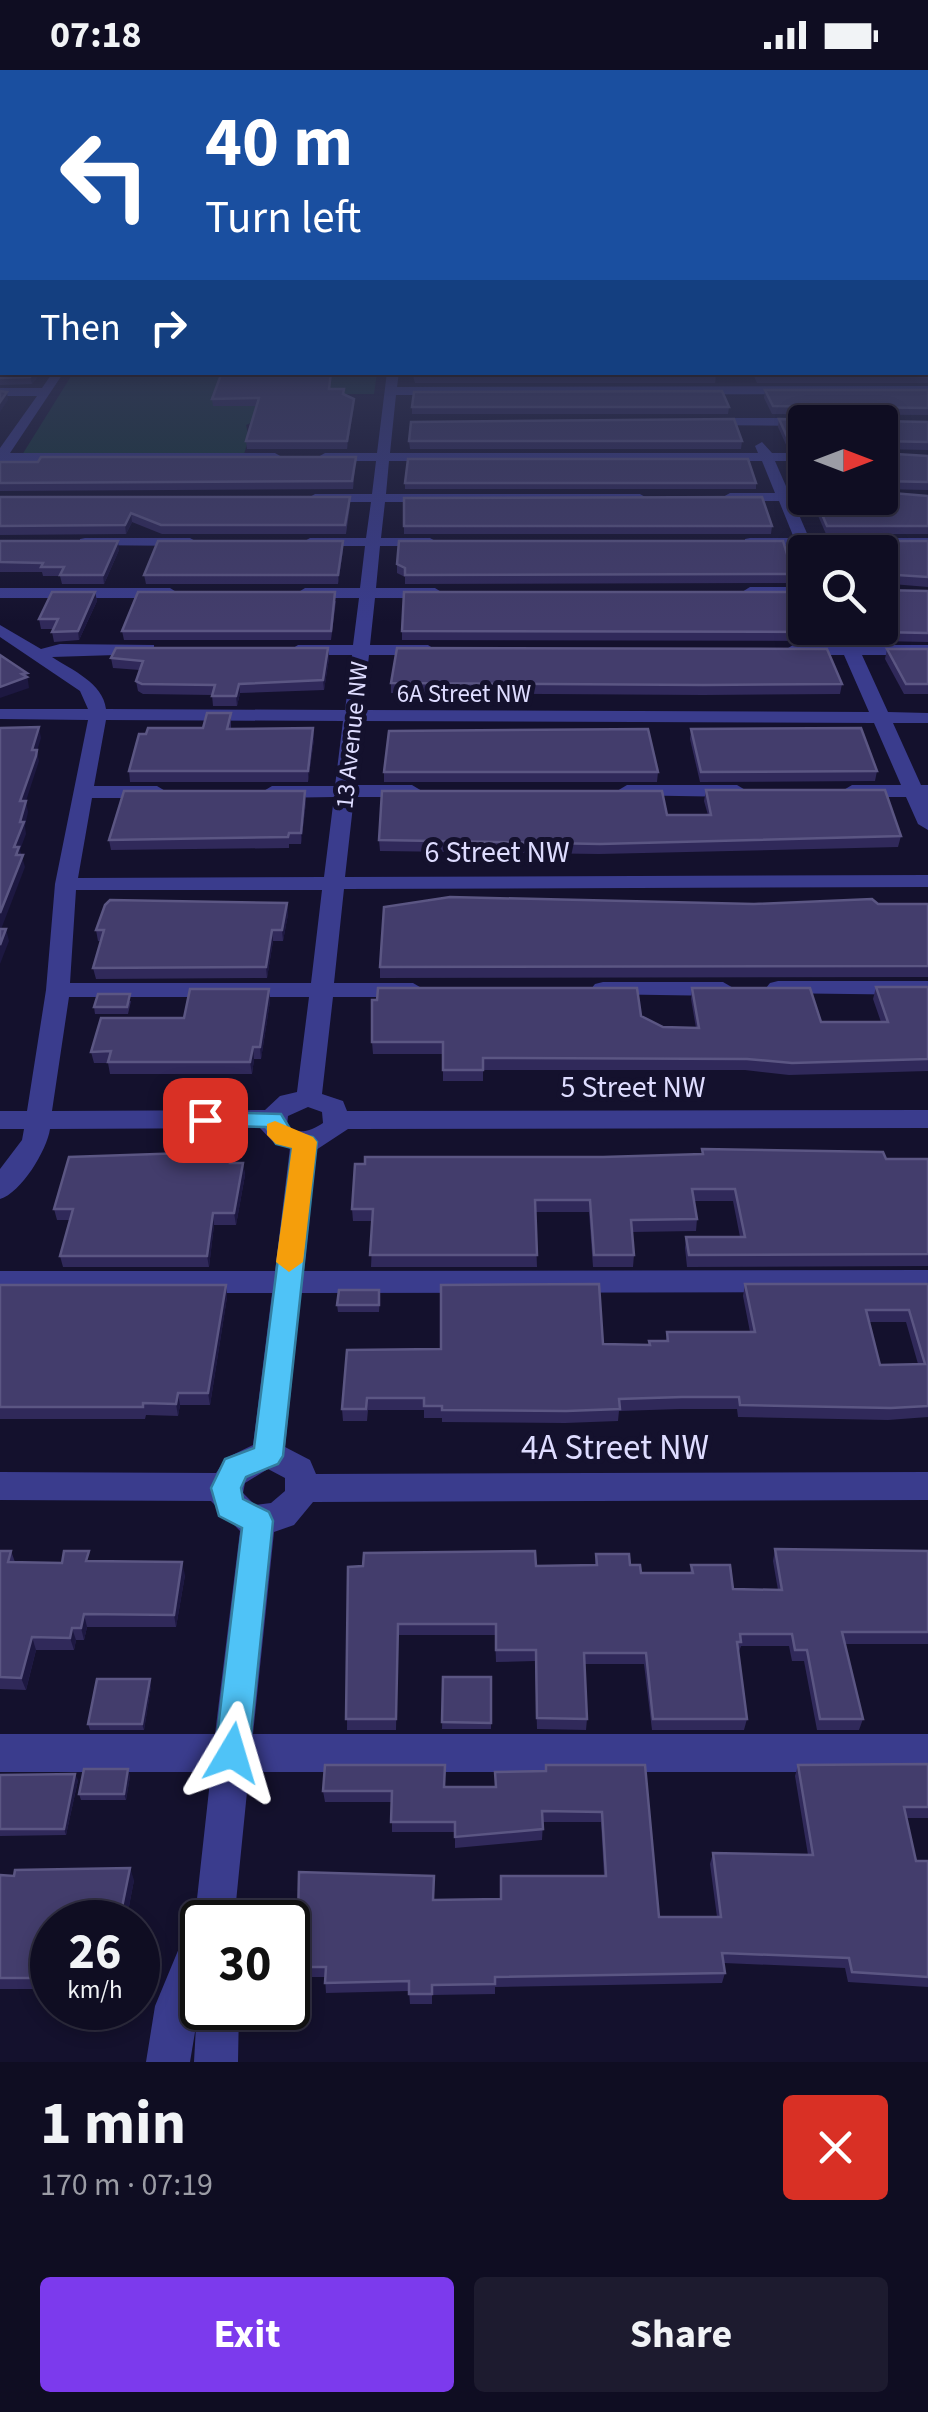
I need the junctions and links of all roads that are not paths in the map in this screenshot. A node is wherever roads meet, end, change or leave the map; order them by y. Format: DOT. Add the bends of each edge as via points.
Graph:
graph roads {
  1 [pos="15,436"];
  2 [pos="390,436"];
  3 [pos="758,436"];
  4 [pos="287,457"];
  5 [pos="306,457"];
  6 [pos="382,457"];
  7 [pos="0,458"];
  8 [pos="768,458"];
  9 [pos="788,458"];
  10 [pos="304,498"];
  11 [pos="379,498"];
  12 [pos="650,498"];
  13 [pos="708,498"];
  14 [pos="786,498"];
  15 [pos="801,535"];
  16 [pos="60,542"];
  17 [pos="218,542"];
  18 [pos="297,542"];
  19 [pos="373,542"];
  20 [pos="451,542"];
  21 [pos="725,542"];
  22 [pos="928,542"];
  23 [pos="898,543"];
  24 [pos="788,546"];
  25 [pos="725,592"];
  26 [pos="788,592"];
  27 [pos="0,593"];
  28 [pos="190,593"];
  29 [pos="284,593"];
  30 [pos="368,593"];
  31 [pos="450,593"];
  32 [pos="0,630"];
  33 [pos="849,645"];
  34 [pos="172,649"];
  35 [pos="285,650"];
  36 [pos="360,650"];
  37 [pos="439,650"];
  38 [pos="772,650"];
  39 [pos="851,650"];
  40 [pos="928,650"];
  41 [pos="36,656"];
  42 [pos="0,714"];
  43 [pos="98,715"];
  44 [pos="354,718"];
  45 [pos="881,718"];
  46 [pos="928,718"];
  47 [pos="600,791"];
  48 [pos="756,791"];
  49 [pos="835,791"];
  50 [pos="921,791"];
  51 [pos="82,792"];
  52 [pos="176,792"];
  53 [pos="251,792"];
  54 [pos="344,792"];
  55 [pos="442,792"];
  56 [pos="928,824"];
  57 [pos="928,881"];
  58 [pos="334,882"];
  59 [pos="66,884"];
  60 [pos="928,988"];
  61 [pos="574,989"];
  62 [pos="58,990"];
  63 [pos="321,990"];
  64 [pos="436,990"];
  65 [pos="308,1098"];
  66 [pos="928,1119"];
  67 [pos="0,1120"];
  68 [pos="38,1120"];
  69 [pos="273,1120"];
  70 [pos="339,1120"];
  71 [pos="304,1142"];
  72 [pos="0,1189"];
  73 [pos="287,1280"];
  74 [pos="928,1281"];
  75 [pos="0,1282"];
  76 [pos="268,1456"];
  77 [pos="0,1486"];
  78 [pos="928,1486"];
  79 [pos="226,1488"];
  80 [pos="303,1488"];
  81 [pos="258,1521"];
  82 [pos="0,1753"];
  83 [pos="232,1753"];
  84 [pos="928,1753"];
  85 [pos="213,1900"];
  86 [pos="180,2001"];
  87 [pos="217,2030"];
  88 [pos="168,2062"];
  89 [pos="216,2062"];
  1 -- 7 [label="street"];
  2 -- 6 [label="street, 13 Avenue NW"];
  3 -- 8 [label="street"];
  4 -- 7 [label="street"];
  5 -- 6 [label="street"];
  6 -- 8 [label="street"];
  6 -- 11 [label="street, 13 Avenue NW"];
  8 -- 9 [label="street"];
  8 -- 14 [label="street"];
  10 -- 11 [label="street"];
  11 -- 12 [label="street"];
  11 -- 19 [label="street, 13 Avenue NW"];
  13 -- 14 [label="street"];
  14 -- 15 [label="street"];
  16 -- 17 [label="street"];
  18 -- 19 [label="street"];
  19 -- 20 [label="street"];
  19 -- 30 [label="street, 13 Avenue NW"];
  21 -- 24 [label="street"];
  22 -- 23 [label="street"];
  25 -- 26 [label="street"];
  27 -- 28 [label="street"];
  29 -- 30 [label="street"];
  30 -- 31 [label="street"];
  30 -- 36 [label="street, 13 Avenue NW"];
  32 -- 41 [label="street"];
  33 -- 39 [label="street"];
  34 -- 41 [label="street" via="60,649"];
  35 -- 36 [label="street"];
  36 -- 37 [label="street"];
  36 -- 44 [label="street, 13 Avenue NW"];
  38 -- 39 [label="street"];
  39 -- 40 [label="street"];
  39 -- 45 [label="street"];
  41 -- 43 [label="street" via="86,687"];
  42 -- 43 [label="street, 6A Street NW"];
  43 -- 44 [label="street, 6A Street NW"];
  43 -- 51 [label="street"];
  44 -- 45 [label="street, 6A Street NW"];
  44 -- 54 [label="street, 13 Avenue NW"];
  45 -- 46 [label="street, 6A Street NW"];
  45 -- 50 [label="street"];
  47 -- 48 [label="street"];
  49 -- 50 [label="street"];
  50 -- 56 [label="street"];
  51 -- 52 [label="street"];
  51 -- 59 [label="street"];
  53 -- 54 [label="street"];
  54 -- 55 [label="street"];
  54 -- 58 [label="street, 13 Avenue NW"];
  57 -- 58 [label="street, 6 Street NW"];
  58 -- 59 [label="street, 6 Street NW"];
  58 -- 63 [label="street, 13 Avenue NW"];
  59 -- 62 [label="street"];
  60 -- 61 [label="street"];
  62 -- 63 [label="street"];
  62 -- 68 [label="street"];
  63 -- 64 [label="street"];
  63 -- 65 [label="street, 13 Avenue NW"];
  65 -- 69 [label="street" via="282,1107"];
  65 -- 70 [label="street" via="328,1102"];
  66 -- 70 [label="street, 5 Street NW"];
  67 -- 68 [label="street"];
  68 -- 69 [label="street"];
  68 -- 72 [label="street" via="35,1142"];
  69 -- 71 [label="street" via="284,1138"];
  70 -- 71 [label="street" via="331,1133"];
  71 -- 73 [label="street"];
  73 -- 74 [label="street"];
  73 -- 75 [label="street"];
  73 -- 76 [label="street"];
  76 -- 79 [label="street" via="236,1468"];
  76 -- 80 [label="street" via="294,1465"];
  77 -- 79 [label="street"];
  78 -- 80 [label="street, 4A Street NW"];
  79 -- 81 [label="street" via="230,1507"];
  80 -- 81 [label="street" via="293,1508"];
  81 -- 83 [label="street"];
  82 -- 83 [label="street"];
  83 -- 84 [label="street"];
  83 -- 85 [label="street"];
  86 -- 88 [label="street"];
  87 -- 89 [label="street"];
}
